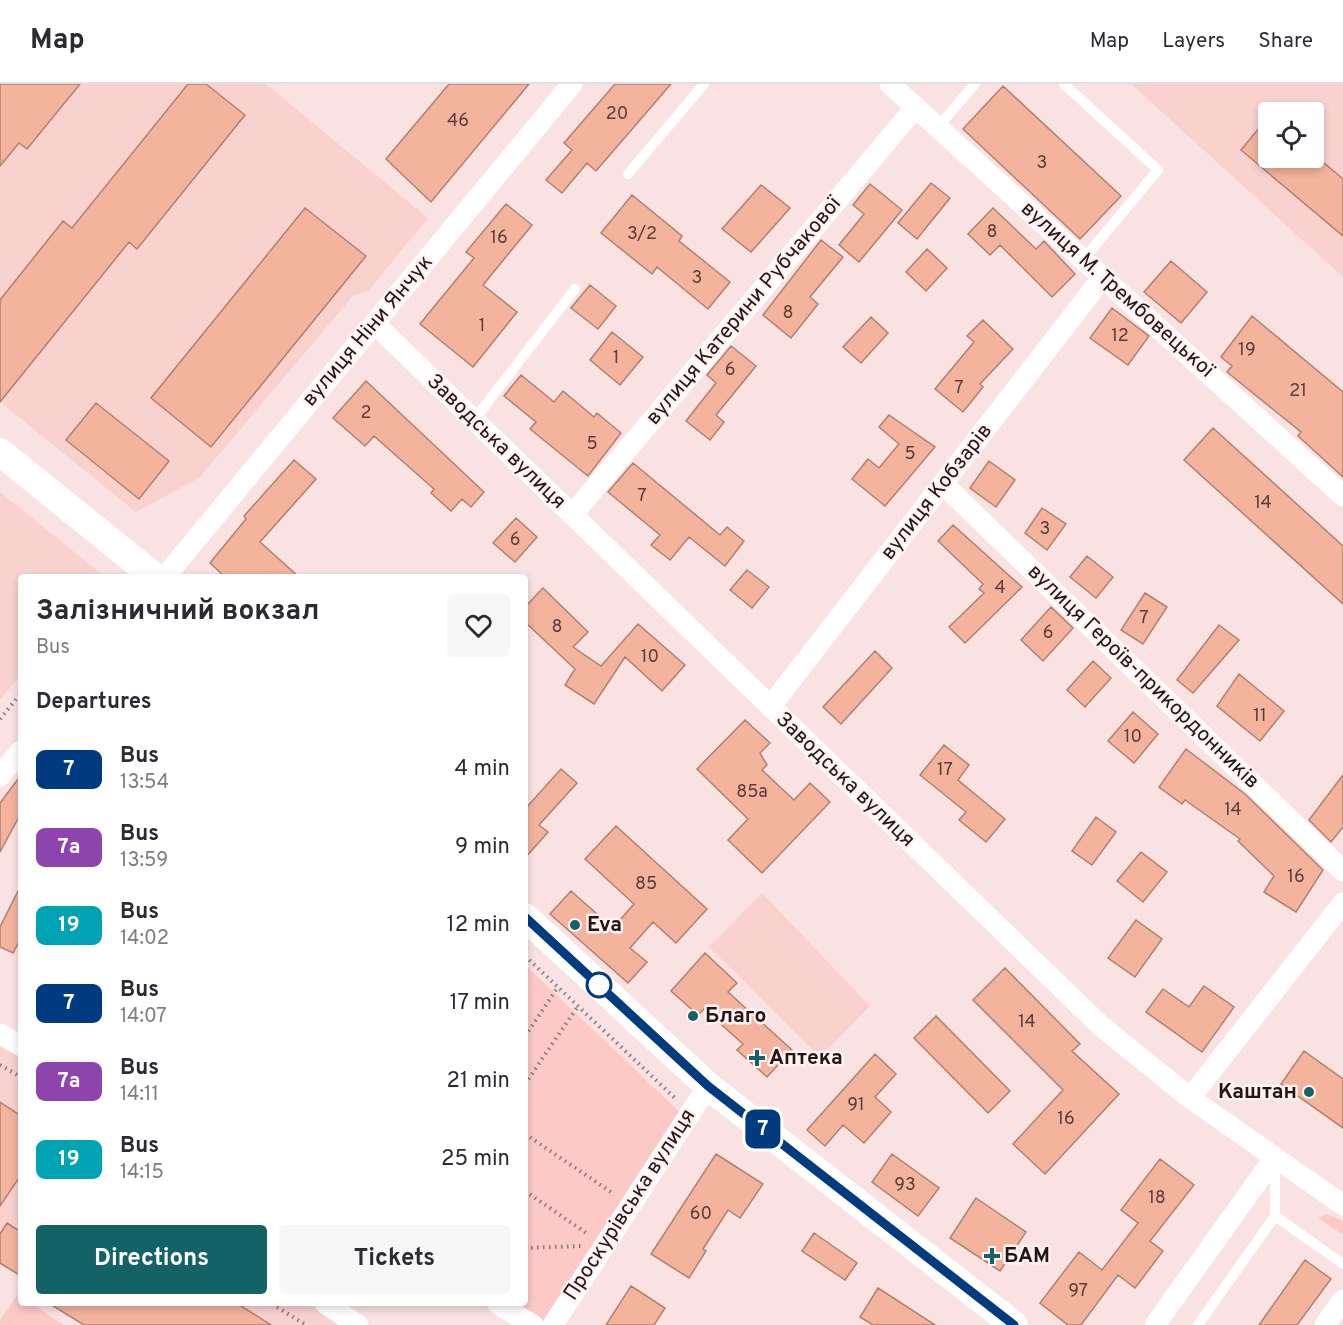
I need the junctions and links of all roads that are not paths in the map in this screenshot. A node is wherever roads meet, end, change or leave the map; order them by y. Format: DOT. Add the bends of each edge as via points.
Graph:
graph roads {
  1 [pos="572,84"];
  2 [pos="704,84"];
  3 [pos="890,84"];
  4 [pos="975,84"];
  5 [pos="1064,84"];
  6 [pos="916,107"];
  7 [pos="938,127"];
  8 [pos="628,174"];
  9 [pos="1083,260"];
  10 [pos="1103,277"];
  11 [pos="575,288"];
  12 [pos="374,323"];
  13 [pos="474,420"];
  14 [pos="0,452"];
  15 [pos="944,484"];
  16 [pos="1343,496"];
  17 [pos="572,515"];
  18 [pos="151,574"];
  19 [pos="167,574"];
  20 [pos="770,707"];
  21 [pos="18,755"];
  22 [pos="0,776"];
  23 [pos="1343,871"];
  24 [pos="1343,903"];
  25 [pos="528,920"];
  26 [pos="0,1034"];
  27 [pos="18,1044"];
  28 [pos="708,1086"];
  29 [pos="1190,1098"];
  30 [pos="1275,1157"];
  31 [pos="1343,1205"];
  32 [pos="1275,1216"];
  33 [pos="1343,1264"];
  34 [pos="1343,1300"];
  35 [pos="329,1306"];
  36 [pos="501,1306"];
  37 [pos="358,1325"];
  38 [pos="533,1325"];
  39 [pos="553,1325"];
  40 [pos="1014,1325"];
  41 [pos="1155,1325"];
  42 [pos="1198,1325"];
  43 [pos="1325,1325"];
  1 -- 12 [label="street, вулиця Ніни Янчук"];
  2 -- 8 [label="lane"];
  3 -- 6 [label="street, вулиця М. Трембовецької"];
  4 -- 7 [label="lane"];
  5 -- 9 [label="lane" via="1158,170"];
  6 -- 7 [label="street, вулиця М. Трембовецької"];
  6 -- 17 [label="street, вулиця Катерини Рубчакової"];
  7 -- 9 [label="street, вулиця М. Трембовецької"];
  9 -- 10 [label="street, вулиця М. Трембовецької"];
  10 -- 15 [label="street, вулиця Кобзарів"];
  10 -- 16 [label="street, вулиця М. Трембовецької"];
  11 -- 13 [label="lane"];
  12 -- 13 [label="street, Заводська вулиця"];
  12 -- 19 [label="street, вулиця Ніни Янчук"];
  13 -- 17 [label="street, Заводська вулиця"];
  14 -- 18 [label="street"];
  15 -- 20 [label="street, вулиця Кобзарів"];
  15 -- 23 [label="street, вулиця Героїв-прикордонників"];
  17 -- 20 [label="street, Заводська вулиця"];
  20 -- 29 [label="street, Заводська вулиця" via="1101,1026"];
  21 -- 22 [label="street"];
  24 -- 29 [label="street"];
  25 -- 28 [label="street"];
  26 -- 27 [label="street"];
  28 -- 39 [label="street, Проскурівська вулиця"];
  28 -- 40 [label="street"];
  29 -- 30 [label="street, Заводська вулиця"];
  30 -- 31 [label="street, Заводська вулиця"];
  30 -- 32 [label="lane"];
  30 -- 41 [label="street"];
  32 -- 33 [label="lane"];
  32 -- 42 [label="lane"];
  34 -- 43 [label="street"];
  35 -- 37 [label="street"];
  36 -- 38 [label="street"];
}
